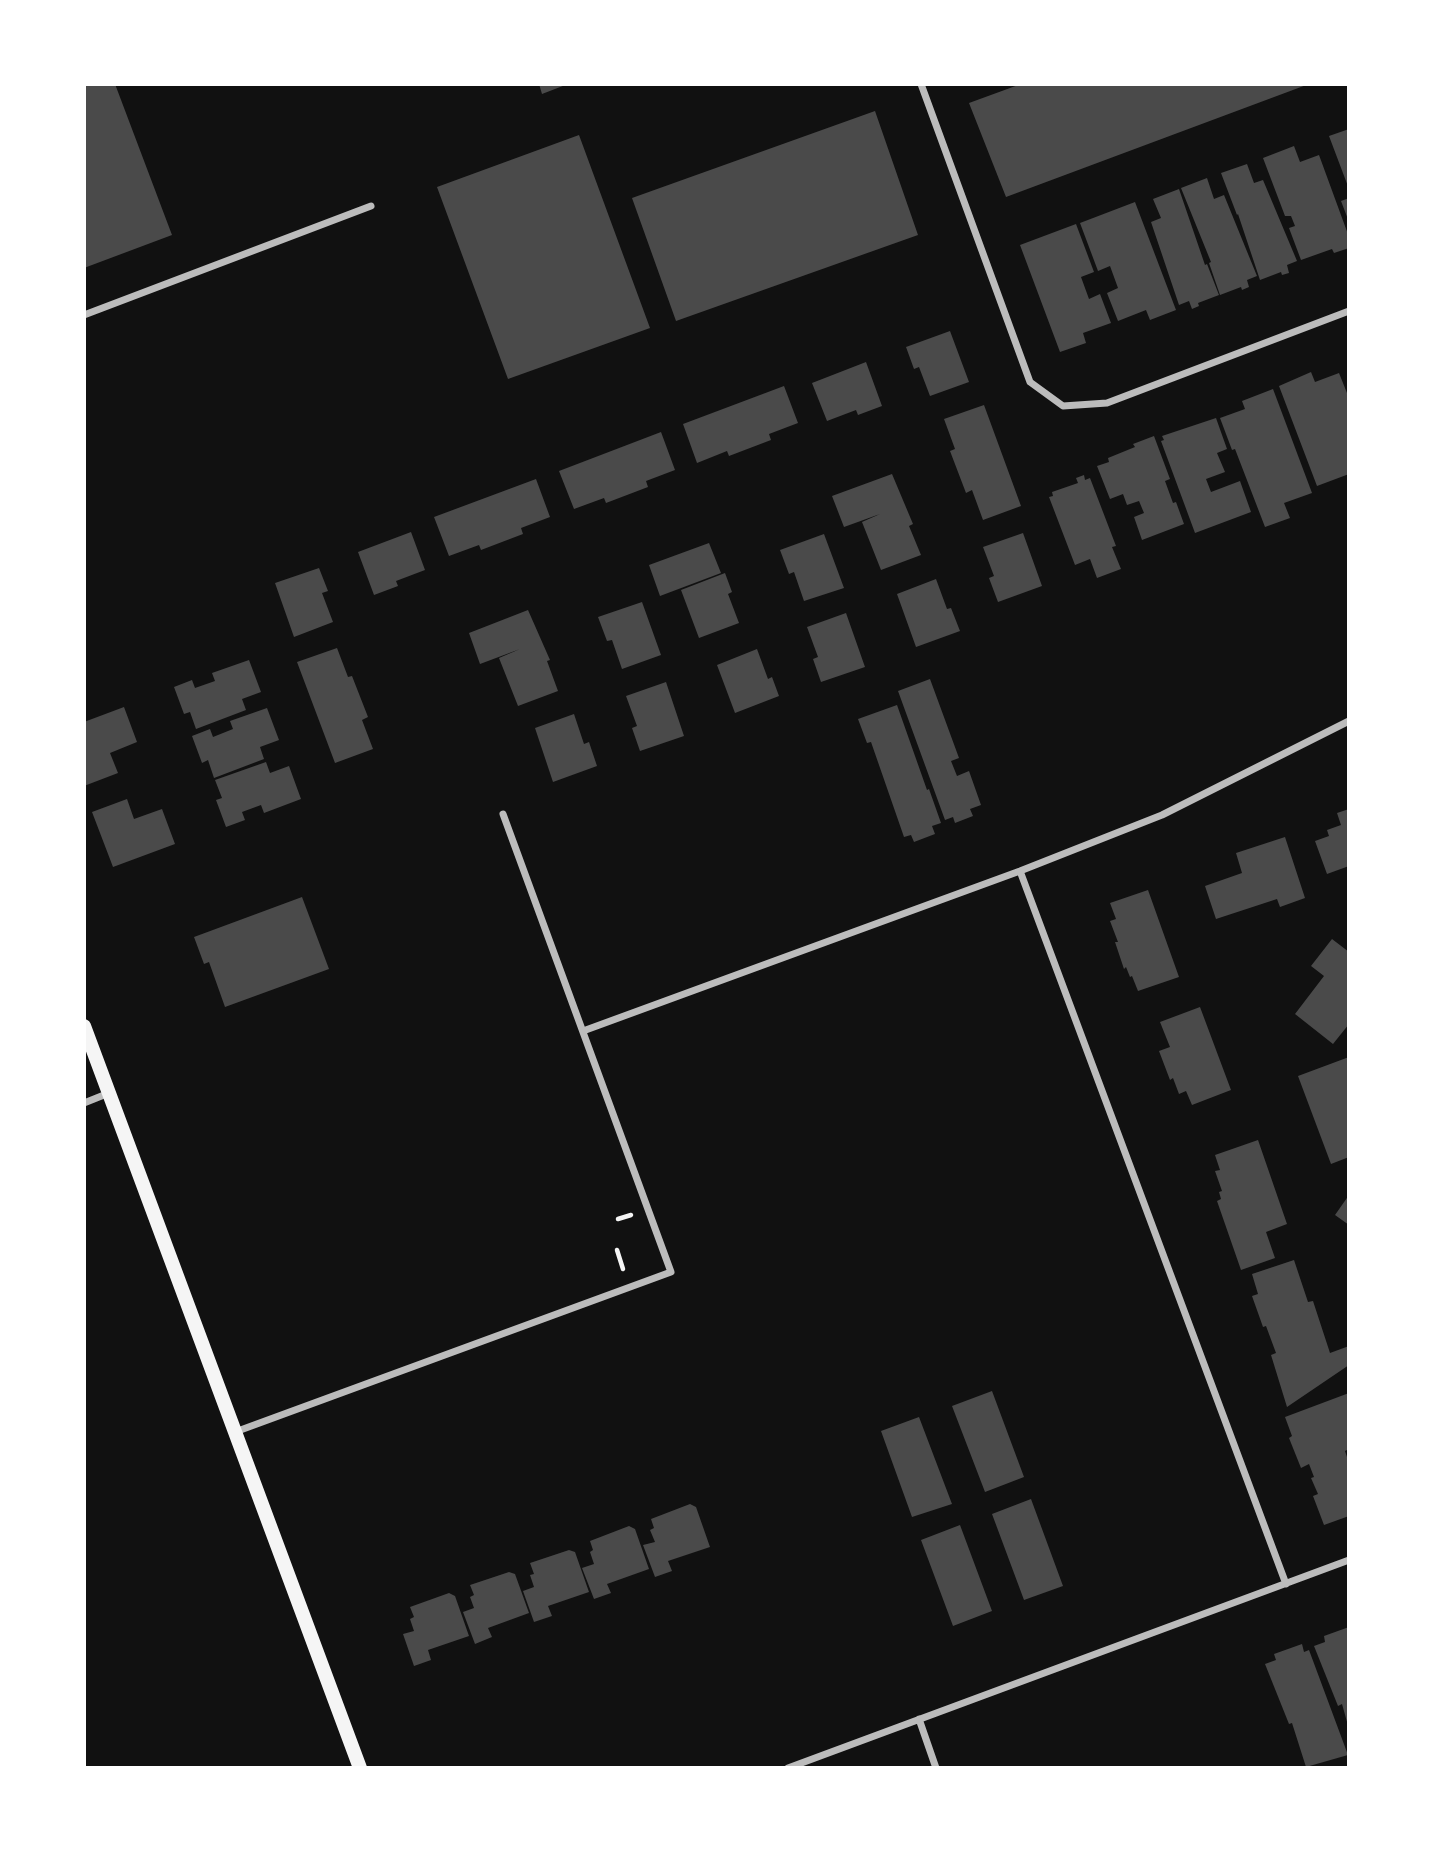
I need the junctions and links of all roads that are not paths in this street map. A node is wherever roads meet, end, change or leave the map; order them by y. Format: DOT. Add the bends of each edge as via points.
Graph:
graph roads {
  1 [pos="921,84"];
  2 [pos="371,206"];
  3 [pos="1349,311"];
  4 [pos="84,315"];
  5 [pos="1349,721"];
  6 [pos="503,814"];
  7 [pos="1020,871"];
  8 [pos="84,1026"];
  9 [pos="583,1031"];
  10 [pos="109,1093"];
  11 [pos="84,1103"];
  12 [pos="234,1432"];
  13 [pos="1349,1560"];
  14 [pos="1286,1584"];
  15 [pos="919,1719"];
  16 [pos="360,1768"];
  17 [pos="788,1768"];
  18 [pos="936,1768"];
  1 -- 3 [label="street" via="1030,382 1063,406 1107,402"];
  2 -- 4 [label="street"];
  5 -- 7 [label="street" via="1162,815"];
  6 -- 9 [label="street"];
  7 -- 9 [label="street"];
  7 -- 14 [label="street"];
  8 -- 10 [label="main road"];
  9 -- 12 [label="street" via="671,1272"];
  10 -- 11 [label="street"];
  10 -- 12 [label="main road"];
  12 -- 16 [label="main road"];
  13 -- 14 [label="street"];
  14 -- 15 [label="street"];
  15 -- 17 [label="street"];
  15 -- 18 [label="street"];
}
